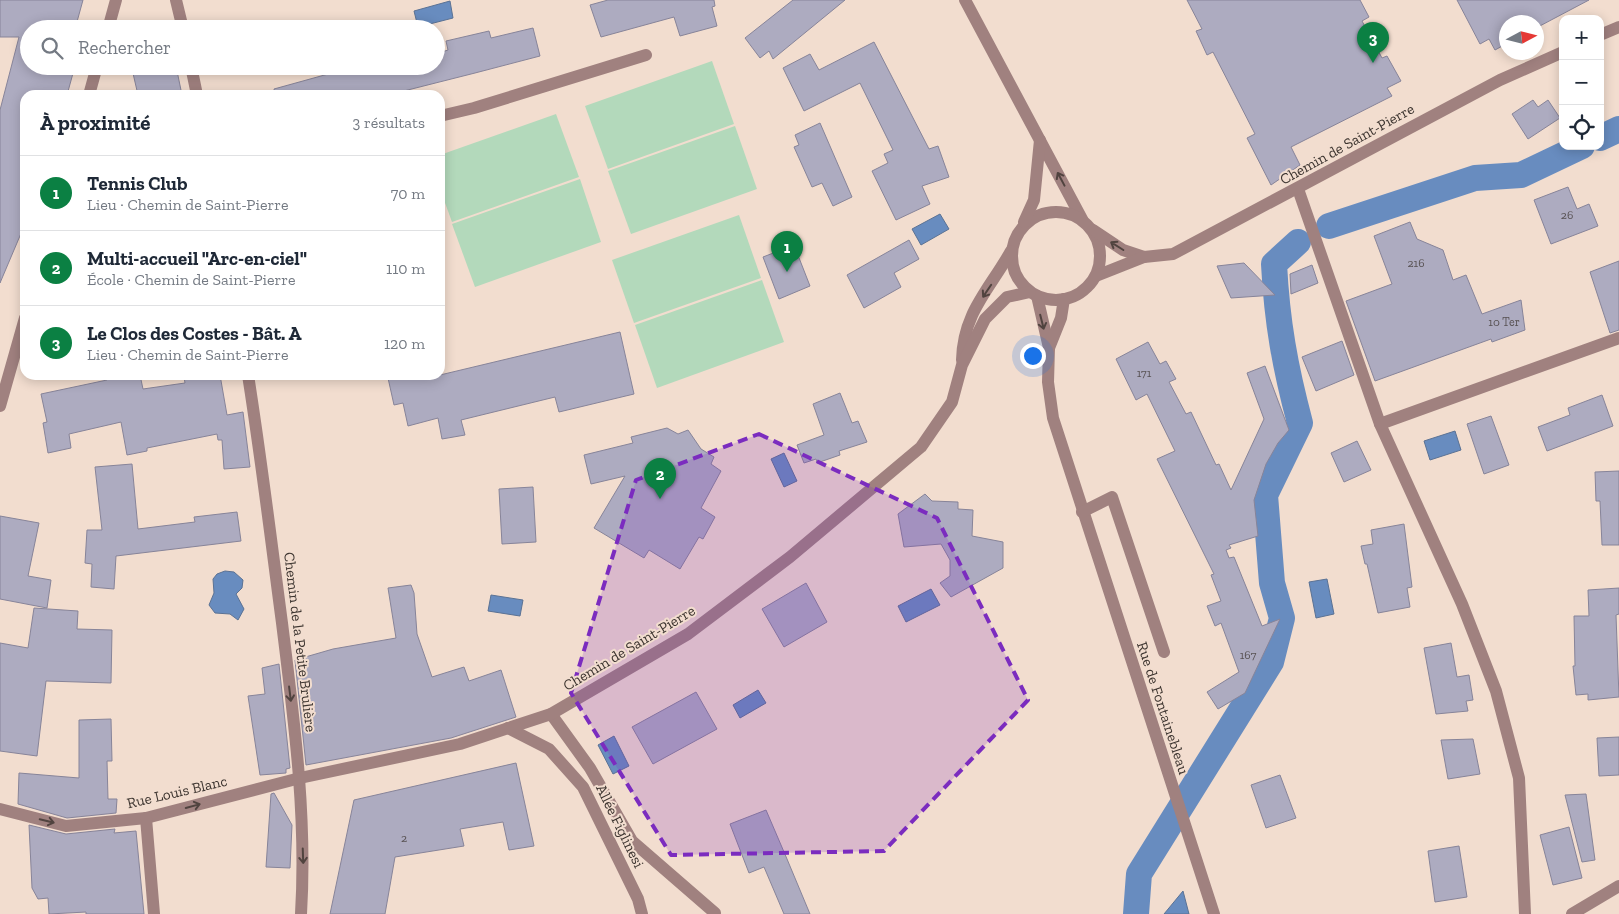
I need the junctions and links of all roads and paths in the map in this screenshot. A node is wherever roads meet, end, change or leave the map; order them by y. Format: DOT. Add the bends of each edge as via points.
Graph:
graph roads {
  1 [pos="116,0"];
  2 [pos="176,0"];
  3 [pos="965,0"];
  4 [pos="110,20"];
  5 [pos="182,20"];
  6 [pos="1619,27"];
  7 [pos="1604,33"];
  8 [pos="1559,54"];
  9 [pos="646,55"];
  10 [pos="95,75"];
  11 [pos="193,75"];
  12 [pos="90,90"];
  13 [pos="196,90"];
  14 [pos="445,115"];
  15 [pos="1040,140"];
  16 [pos="1298,190"];
  17 [pos="1082,219"];
  18 [pos="1023,225"];
  19 [pos="1092,230"];
  20 [pos="1012,249"];
  21 [pos="1144,257"];
  22 [pos="1096,276"];
  23 [pos="1033,294"];
  24 [pos="1064,300"];
  25 [pos="20,336"];
  26 [pos="1619,338"];
  27 [pos="1049,348"];
  28 [pos="962,365"];
  29 [pos="249,380"];
  30 [pos="0,406"];
  31 [pos="1380,424"];
  32 [pos="1082,512"];
  33 [pos="1164,652"];
  34 [pos="551,714"];
  35 [pos="508,728"];
  36 [pos="300,778"];
  37 [pos="0,809"];
  38 [pos="146,818"];
  39 [pos="1619,886"];
  40 [pos="715,913"];
  41 [pos="154,914"];
  42 [pos="301,914"];
  43 [pos="642,914"];
  44 [pos="1214,914"];
  45 [pos="1525,914"];
  46 [pos="1572,914"];
  1 -- 4 [label="street"];
  2 -- 5 [label="street"];
  3 -- 15 [label="street"];
  6 -- 7 [label="street"];
  8 -- 16 [label="street, Chemin de Saint-Pierre" via="1500,80"];
  9 -- 14 [label="street"];
  10 -- 12 [label="street"];
  11 -- 13 [label="street"];
  17 -- 15 [label="street, one-way"];
  15 -- 18 [label="street" via="1034,200"];
  16 -- 21 [label="street, Chemin de Saint-Pierre" via="1173,254"];
  16 -- 31 [label="street"];
  17 -- 18 [label="street" via="1067,212 1051,211 1036,215"];
  17 -- 19 [label="street"];
  18 -- 20 [label="street"];
  21 -- 19 [label="street, Chemin de Saint-Pierre, one-way" via="1123,250"];
  19 -- 22 [label="street" via="1099,244"];
  20 -- 23 [label="street" via="1015,273"];
  20 -- 28 [label="street, Chemin de Saint-Pierre, one-way" via="970,316 962,341"];
  21 -- 22 [label="street, Chemin de Saint-Pierre"];
  22 -- 24 [label="street" via="1083,291"];
  23 -- 24 [label="street" via="1050,300"];
  23 -- 27 [label="street, Rue de Fontainebleau, one-way"];
  23 -- 28 [label="street, Chemin de Saint-Pierre" via="1007,297 985,319"];
  24 -- 27 [label="street, Rue de Fontainebleau" via="1061,318"];
  25 -- 30 [label="street"];
  26 -- 31 [label="street"];
  27 -- 32 [label="street, Rue de Fontainebleau" via="1048,382 1053,418"];
  28 -- 34 [label="street, Chemin de Saint-Pierre" via="952,402 913,454 790,557 688,634"];
  29 -- 36 [label="street, Chemin de la Petite Brulière, one-way"];
  31 -- 45 [label="street" via="1462,604 1496,691 1519,778"];
  32 -- 33 [label="street, Rue de Fontainebleau" via="1112,497"];
  32 -- 44 [label="street, Rue de Fontainebleau"];
  34 -- 35 [label="street, Chemin de Saint-Pierre"];
  34 -- 40 [label="street" via="590,768 632,841"];
  35 -- 36 [label="street, Chemin de Saint-Pierre" via="460,744"];
  35 -- 43 [label="street, Allée Figlinesi" via="549,749 583,787 638,899"];
  38 -- 36 [label="street, Rue Louis Blanc, one-way"];
  36 -- 42 [label="street, Chemin de la Petite Brulière, one-way" via="304,871"];
  37 -- 38 [label="street, Rue Louis Blanc, one-way" via="66,826"];
  38 -- 41 [label="street"];
  39 -- 46 [label="street"];
}
